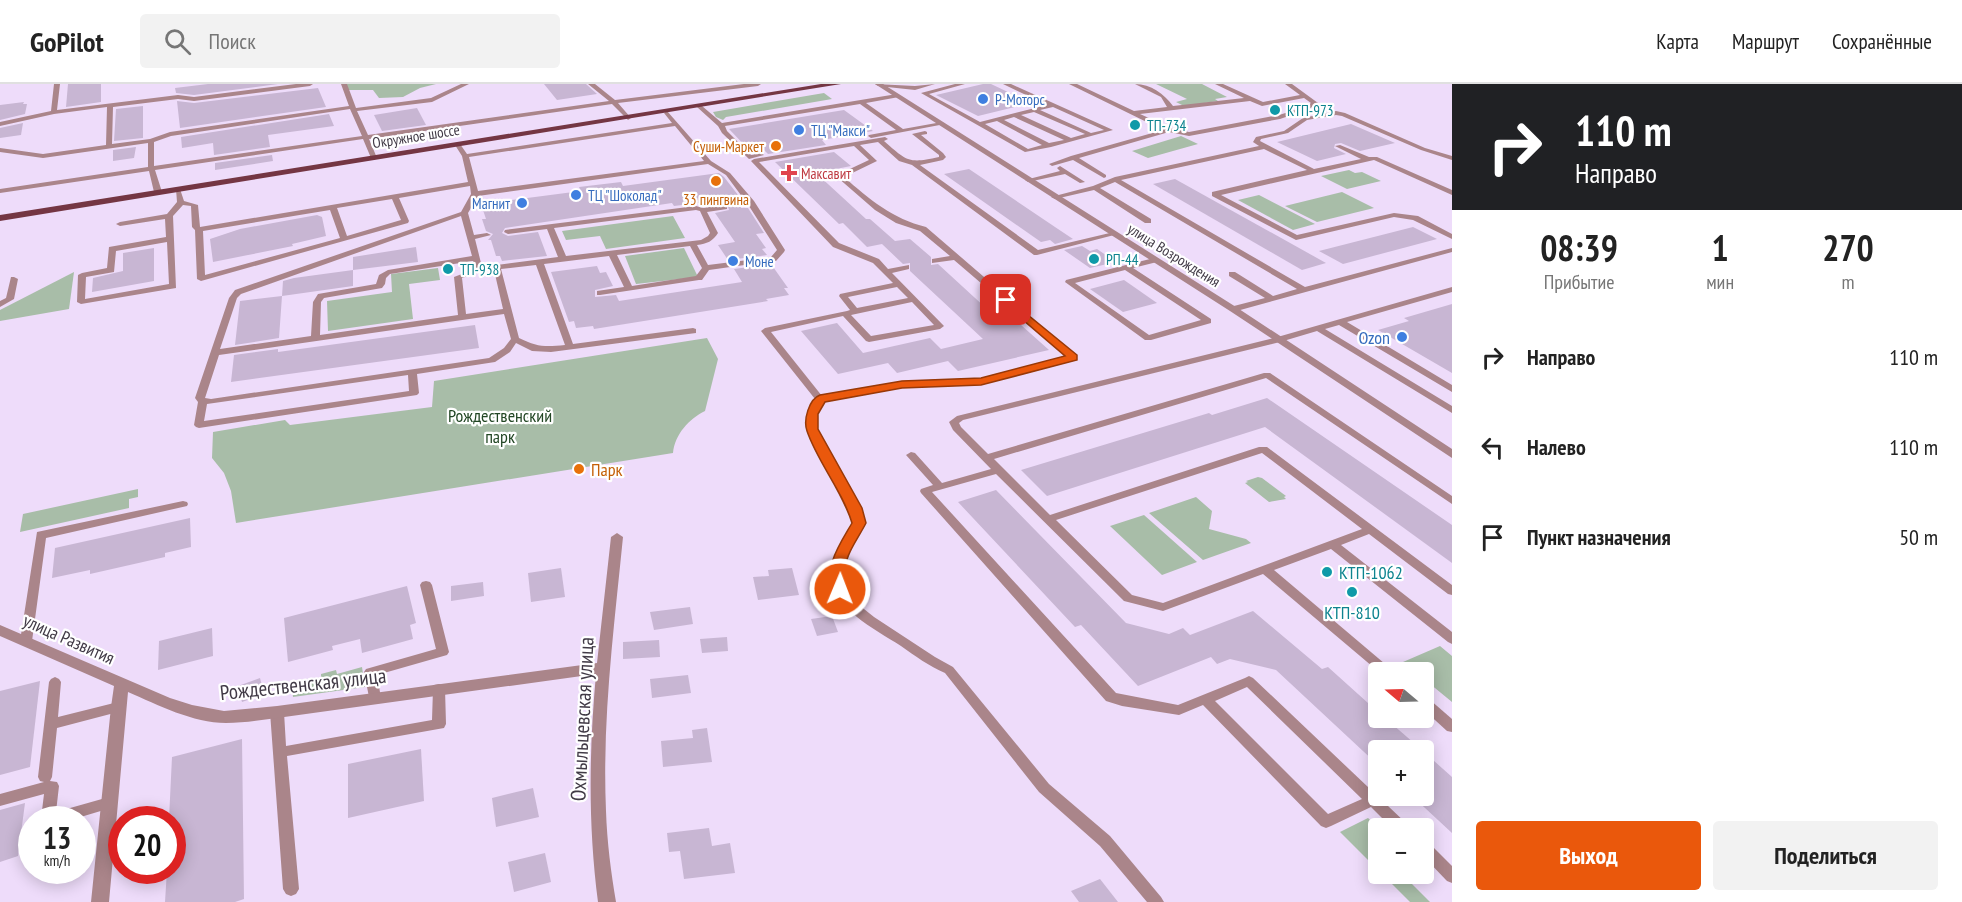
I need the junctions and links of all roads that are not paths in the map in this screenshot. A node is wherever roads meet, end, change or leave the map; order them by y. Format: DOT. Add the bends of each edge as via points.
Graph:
graph roads {
  1 [pos="57,84"];
  2 [pos="310,84"];
  3 [pos="344,84"];
  4 [pos="466,84"];
  5 [pos="591,84"];
  6 [pos="758,84"];
  7 [pos="837,84"];
  8 [pos="878,84"];
  9 [pos="932,84"];
  10 [pos="962,84"];
  11 [pos="1006,84"];
  12 [pos="1072,84"];
  13 [pos="1138,84"];
  14 [pos="1218,84"];
  15 [pos="1288,84"];
  16 [pos="915,88"];
  17 [pos="924,93"];
  18 [pos="897,96"];
  19 [pos="1304,96"];
  20 [pos="1250,99"];
  21 [pos="614,102"];
  22 [pos="861,102"];
  23 [pos="1262,104"];
  24 [pos="1053,105"];
  25 [pos="110,106"];
  26 [pos="1170,106"];
  27 [pos="700,107"];
  28 [pos="351,109"];
  29 [pos="1035,110"];
  30 [pos="54,112"];
  31 [pos="667,113"];
  32 [pos="1135,113"];
  33 [pos="1015,115"];
  34 [pos="1280,117"];
  35 [pos="628,118"];
  36 [pos="998,119"];
  37 [pos="0,124"];
  38 [pos="676,124"];
  39 [pos="979,124"];
  40 [pos="722,125"];
  41 [pos="945,127"];
  42 [pos="1169,130"];
  43 [pos="902,131"];
  44 [pos="915,134"];
  45 [pos="1091,135"];
  46 [pos="366,137"];
  47 [pos="879,140"];
  48 [pos="151,141"];
  49 [pos="1070,141"];
  50 [pos="855,144"];
  51 [pos="458,145"];
  52 [pos="109,146"];
  53 [pos="1049,146"];
  54 [pos="1338,146"];
  55 [pos="1263,147"];
  56 [pos="0,150"];
  57 [pos="465,156"];
  58 [pos="374,158"];
  59 [pos="1073,158"];
  60 [pos="1452,158"];
  61 [pos="1367,159"];
  62 [pos="710,162"];
  63 [pos="915,164"];
  64 [pos="152,169"];
  65 [pos="1313,171"];
  66 [pos="1066,172"];
  67 [pos="1104,176"];
  68 [pos="1115,179"];
  69 [pos="1028,180"];
  70 [pos="1082,182"];
  71 [pos="472,184"];
  72 [pos="1095,188"];
  73 [pos="178,190"];
  74 [pos="0,191"];
  75 [pos="158,192"];
  76 [pos="1452,193"];
  77 [pos="475,194"];
  78 [pos="395,197"];
  79 [pos="1055,197"];
  80 [pos="181,202"];
  81 [pos="332,206"];
  82 [pos="724,207"];
  83 [pos="703,210"];
  84 [pos="464,213"];
  85 [pos="169,216"];
  86 [pos="0,218"];
  87 [pos="1148,221"];
  88 [pos="120,224"];
  89 [pos="550,226"];
  90 [pos="199,229"];
  91 [pos="508,232"];
  92 [pos="1114,234"];
  93 [pos="487,235"];
  94 [pos="1452,237"];
  95 [pos="470,238"];
  96 [pos="170,239"];
  97 [pos="344,239"];
  98 [pos="692,243"];
  99 [pos="1452,250"];
  100 [pos="612,253"];
  101 [pos="956,257"];
  102 [pos="476,258"];
  103 [pos="563,259"];
  104 [pos="1154,260"];
  105 [pos="935,261"];
  106 [pos="539,262"];
  107 [pos="906,267"];
  108 [pos="1126,267"];
  109 [pos="497,268"];
  110 [pos="706,268"];
  111 [pos="479,270"];
  112 [pos="886,272"];
  113 [pos="1232,274"];
  114 [pos="14,279"];
  115 [pos="899,284"];
  116 [pos="629,289"];
  117 [pos="1304,290"];
  118 [pos="1452,290"];
  119 [pos="600,293"];
  120 [pos="914,299"];
  121 [pos="1272,299"];
  122 [pos="0,304"];
  123 [pos="1233,309"];
  124 [pos="507,310"];
  125 [pos="855,311"];
  126 [pos="845,313"];
  127 [pos="462,317"];
  128 [pos="1340,322"];
  129 [pos="1318,328"];
  130 [pos="693,331"];
  131 [pos="315,338"];
  132 [pos="515,339"];
  133 [pos="1277,340"];
  134 [pos="570,346"];
  135 [pos="214,353"];
  136 [pos="412,372"];
  137 [pos="1452,389"];
  138 [pos="820,399"];
  139 [pos="203,401"];
  140 [pos="1452,410"];
  141 [pos="1452,454"];
  142 [pos="911,455"];
  143 [pos="987,458"];
  144 [pos="998,470"];
  145 [pos="940,487"];
  146 [pos="1452,501"];
  147 [pos="183,504"];
  148 [pos="1048,519"];
  149 [pos="1370,530"];
  150 [pos="616,537"];
  151 [pos="1332,544"];
  152 [pos="1266,569"];
  153 [pos="426,585"];
  154 [pos="1452,591"];
  155 [pos="0,630"];
  156 [pos="1452,639"];
  157 [pos="26,641"];
  158 [pos="1375,662"];
  159 [pos="604,667"];
  160 [pos="55,682"];
  161 [pos="122,684"];
  162 [pos="439,689"];
  163 [pos="375,698"];
  164 [pos="1205,699"];
  165 [pos="117,706"];
  166 [pos="277,712"];
  167 [pos="1434,712"];
  168 [pos="50,724"];
  169 [pos="1452,727"];
  170 [pos="281,752"];
  171 [pos="45,777"];
  172 [pos="1368,795"];
  173 [pos="0,800"];
  174 [pos="1368,802"];
  175 [pos="109,803"];
  176 [pos="51,806"];
  177 [pos="1379,806"];
  178 [pos="96,807"];
  179 [pos="1392,818"];
  180 [pos="1434,859"];
  181 [pos="1452,876"];
  182 [pos="291,889"];
  183 [pos="100,902"];
  184 [pos="607,902"];
  185 [pos="1156,902"];
  1 -- 30 [label="lane"];
  2 -- 25 [label="lane"];
  3 -- 28 [label="lane"];
  4 -- 28 [label="lane" via="432,100"];
  5 -- 21 [label="lane"];
  6 -- 21 [label="lane"];
  7 -- 27 [label="main road, Окружное шоссе"];
  8 -- 16 [label="lane"];
  8 -- 18 [label="street, улица Возрождения"];
  9 -- 16 [label="lane"];
  10 -- 17 [label="lane"];
  11 -- 24 [label="lane"];
  12 -- 32 [label="lane"];
  13 -- 26 [label="lane" via="1163,96"];
  14 -- 20 [label="lane"];
  15 -- 19 [label="lane"];
  16 -- 17 [label="lane"];
  17 -- 39 [label="lane"];
  18 -- 22 [label="lane"];
  18 -- 41 [label="street, улица Возрождения"];
  19 -- 23 [label="lane"];
  19 -- 34 [label="lane" via="1315,103"];
  20 -- 23 [label="lane"];
  20 -- 26 [label="lane" via="1187,108"];
  21 -- 35 [label="lane"];
  21 -- 46 [label="lane"];
  22 -- 40 [label="lane"];
  22 -- 43 [label="lane"];
  23 -- 34 [label="lane" via="1256,105"];
  24 -- 29 [label="lane"];
  24 -- 45 [label="lane" via="1110,130"];
  25 -- 30 [label="lane"];
  25 -- 52 [label="lane"];
  26 -- 32 [label="lane"];
  27 -- 31 [label="main road, Окружное шоссе"];
  27 -- 40 [label="lane"];
  28 -- 46 [label="lane"];
  28 -- 48 [label="lane" via="170,134"];
  29 -- 33 [label="lane"];
  29 -- 45 [label="lane"];
  30 -- 37 [label="lane"];
  31 -- 35 [label="main road, Окружное шоссе"];
  31 -- 38 [label="lane"];
  32 -- 42 [label="lane"];
  33 -- 36 [label="lane"];
  33 -- 49 [label="lane"];
  34 -- 42 [label="lane" via="1189,134"];
  35 -- 51 [label="main road, Окружное шоссе"];
  36 -- 39 [label="lane"];
  36 -- 53 [label="lane"];
  38 -- 57 [label="lane"];
  38 -- 62 [label="lane"];
  39 -- 53 [label="lane" via="1027,151"];
  40 -- 43 [label="lane" via="723,132 750,157"];
  41 -- 43 [label="lane"];
  41 -- 44 [label="lane"];
  41 -- 69 [label="street, улица Возрождения"];
  42 -- 59 [label="lane"];
  44 -- 47 [label="lane"];
  44 -- 63 [label="lane" via="943,157"];
  45 -- 49 [label="lane"];
  46 -- 58 [label="lane"];
  46 -- 64 [label="lane"];
  47 -- 50 [label="lane"];
  47 -- 63 [label="lane" via="895,157"];
  48 -- 52 [label="lane"];
  48 -- 64 [label="lane"];
  49 -- 53 [label="lane"];
  50 -- 101 [label="lane" via="878,160 839,176 873,206 907,226 923,229"];
  50 -- 112 [label="lane" via="754,161 836,245 876,261"];
  51 -- 57 [label="lane"];
  51 -- 58 [label="main road, Окружное шоссе"];
  52 -- 56 [label="lane" via="43,156"];
  54 -- 61 [label="lane"];
  55 -- 60 [label="lane" via="1256,142 1258,138 1286,132 1305,119 1339,113"];
  55 -- 65 [label="lane"];
  55 -- 68 [label="lane"];
  57 -- 71 [label="lane"];
  58 -- 73 [label="main road, Окружное шоссе"];
  59 -- 66 [label="lane" via="1052,164"];
  59 -- 67 [label="lane"];
  61 -- 65 [label="lane"];
  61 -- 76 [label="lane" via="1375,158"];
  62 -- 77 [label="lane"];
  62 -- 110 [label="lane" via="728,174 782,250 772,259"];
  63 -- 92 [label="lane" via="1037,253"];
  64 -- 74 [label="lane"];
  64 -- 75 [label="lane"];
  65 -- 94 [label="lane" via="1215,194 1296,238 1394,215 1415,218"];
  66 -- 69 [label="lane"];
  66 -- 70 [label="lane"];
  68 -- 72 [label="lane"];
  68 -- 117 [label="lane"];
  69 -- 79 [label="street, улица Возрождения"];
  71 -- 77 [label="lane"];
  71 -- 78 [label="lane"];
  72 -- 79 [label="lane"];
  72 -- 87 [label="lane"];
  73 -- 75 [label="main road, Окружное шоссе"];
  73 -- 80 [label="lane"];
  75 -- 86 [label="main road, Окружное шоссе"];
  77 -- 84 [label="lane"];
  78 -- 81 [label="lane"];
  78 -- 97 [label="lane" via="405,220"];
  79 -- 92 [label="street, улица Возрождения"];
  80 -- 85 [label="lane"];
  80 -- 90 [label="lane" via="194,205"];
  81 -- 90 [label="lane"];
  81 -- 97 [label="lane"];
  82 -- 83 [label="lane"];
  83 -- 89 [label="lane" via="688,208"];
  83 -- 98 [label="lane" via="714,233 703,242"];
  84 -- 95 [label="lane"];
  84 -- 135 [label="lane" via="238,292 232,298"];
  85 -- 88 [label="lane"];
  85 -- 96 [label="lane"];
  89 -- 91 [label="lane"];
  89 -- 103 [label="lane"];
  90 -- 97 [label="lane" via="201,279"];
  92 -- 104 [label="street, улица Возрождения"];
  93 -- 95 [label="lane"];
  95 -- 102 [label="lane"];
  96 -- 96 [label="lane" via="173,286 81,302 82,275 111,270 112,249"];
  98 -- 100 [label="lane"];
  98 -- 110 [label="lane"];
  99 -- 117 [label="lane"];
  100 -- 103 [label="lane"];
  100 -- 116 [label="lane"];
  101 -- 105 [label="lane"];
  101 -- 138 [label="lane" via="1073,357 981,381 902,384"];
  102 -- 111 [label="lane"];
  102 -- 131 [label="lane" via="388,272 379,286 321,296 317,302"];
  103 -- 106 [label="lane"];
  104 -- 108 [label="lane"];
  104 -- 123 [label="street, улица Возрождения"];
  106 -- 109 [label="lane"];
  106 -- 134 [label="lane"];
  107 -- 112 [label="lane"];
  108 -- 108 [label="lane" via="1069,282 1148,338 1208,321"];
  109 -- 111 [label="lane"];
  109 -- 124 [label="lane"];
  110 -- 116 [label="lane" via="699,278"];
  111 -- 127 [label="lane" via="459,277"];
  112 -- 115 [label="lane"];
  113 -- 121 [label="lane"];
  114 -- 122 [label="lane" via="10,299"];
  115 -- 120 [label="lane"];
  115 -- 125 [label="lane" via="843,296"];
  116 -- 119 [label="lane"];
  117 -- 121 [label="lane"];
  118 -- 128 [label="lane"];
  120 -- 125 [label="lane"];
  120 -- 126 [label="lane" via="940,326 869,339"];
  121 -- 123 [label="lane"];
  123 -- 133 [label="street, улица Возрождения"];
  124 -- 127 [label="lane"];
  124 -- 132 [label="lane"];
  125 -- 126 [label="lane"];
  126 -- 138 [label="lane" via="765,331"];
  127 -- 131 [label="lane"];
  128 -- 129 [label="lane"];
  128 -- 137 [label="lane"];
  129 -- 133 [label="lane"];
  129 -- 140 [label="lane"];
  130 -- 134 [label="lane"];
  131 -- 135 [label="lane"];
  132 -- 134 [label="lane" via="532,348"];
  132 -- 136 [label="lane" via="492,360"];
  133 -- 141 [label="street, улица Возрождения"];
  133 -- 143 [label="lane" via="954,422"];
  135 -- 139 [label="lane" via="200,398"];
  136 -- 139 [label="lane"];
  136 -- 139 [label="lane" via="414,393 199,425"];
  138 -- 185 [label="lane" via="812,414 812,429 855,508 859,523 838,568 840,589 854,608 876,626 949,670 1044,788 1105,841"];
  142 -- 145 [label="lane"];
  143 -- 144 [label="lane"];
  143 -- 146 [label="lane" via="1267,375"];
  144 -- 145 [label="lane"];
  144 -- 148 [label="lane"];
  145 -- 164 [label="lane" via="925,491 1111,697 1179,710"];
  147 -- 157 [label="lane" via="41,535"];
  148 -- 149 [label="lane" via="1263,449"];
  148 -- 152 [label="lane" via="1128,598 1163,607"];
  149 -- 151 [label="lane"];
  149 -- 154 [label="lane"];
  150 -- 159 [label="street, Охмыльцевская улица"];
  151 -- 152 [label="lane"];
  151 -- 156 [label="lane"];
  152 -- 158 [label="lane"];
  153 -- 163 [label="lane" via="442,652 370,672"];
  155 -- 157 [label="street, улица Развития"];
  157 -- 161 [label="street, улица Развития"];
  159 -- 162 [label="street, Рождественская улица"];
  159 -- 184 [label="street, Охмыльцевская улица" via="598,724 598,813"];
  160 -- 168 [label="lane"];
  161 -- 165 [label="street"];
  161 -- 166 [label="street, Рождественская улица" via="192,711 224,717"];
  162 -- 163 [label="street, Рождественская улица"];
  162 -- 170 [label="lane" via="439,724"];
  163 -- 166 [label="street, Рождественская улица"];
  164 -- 172 [label="lane" via="1249,681"];
  164 -- 174 [label="lane" via="1326,822"];
  165 -- 168 [label="lane"];
  165 -- 175 [label="street"];
  166 -- 170 [label="lane"];
  167 -- 169 [label="lane"];
  168 -- 171 [label="lane"];
  170 -- 182 [label="lane"];
  173 -- 176 [label="lane" via="52,786"];
  175 -- 178 [label="lane"];
  175 -- 183 [label="street"];
  177 -- 179 [label="lane"];
  180 -- 181 [label="lane"];
}
